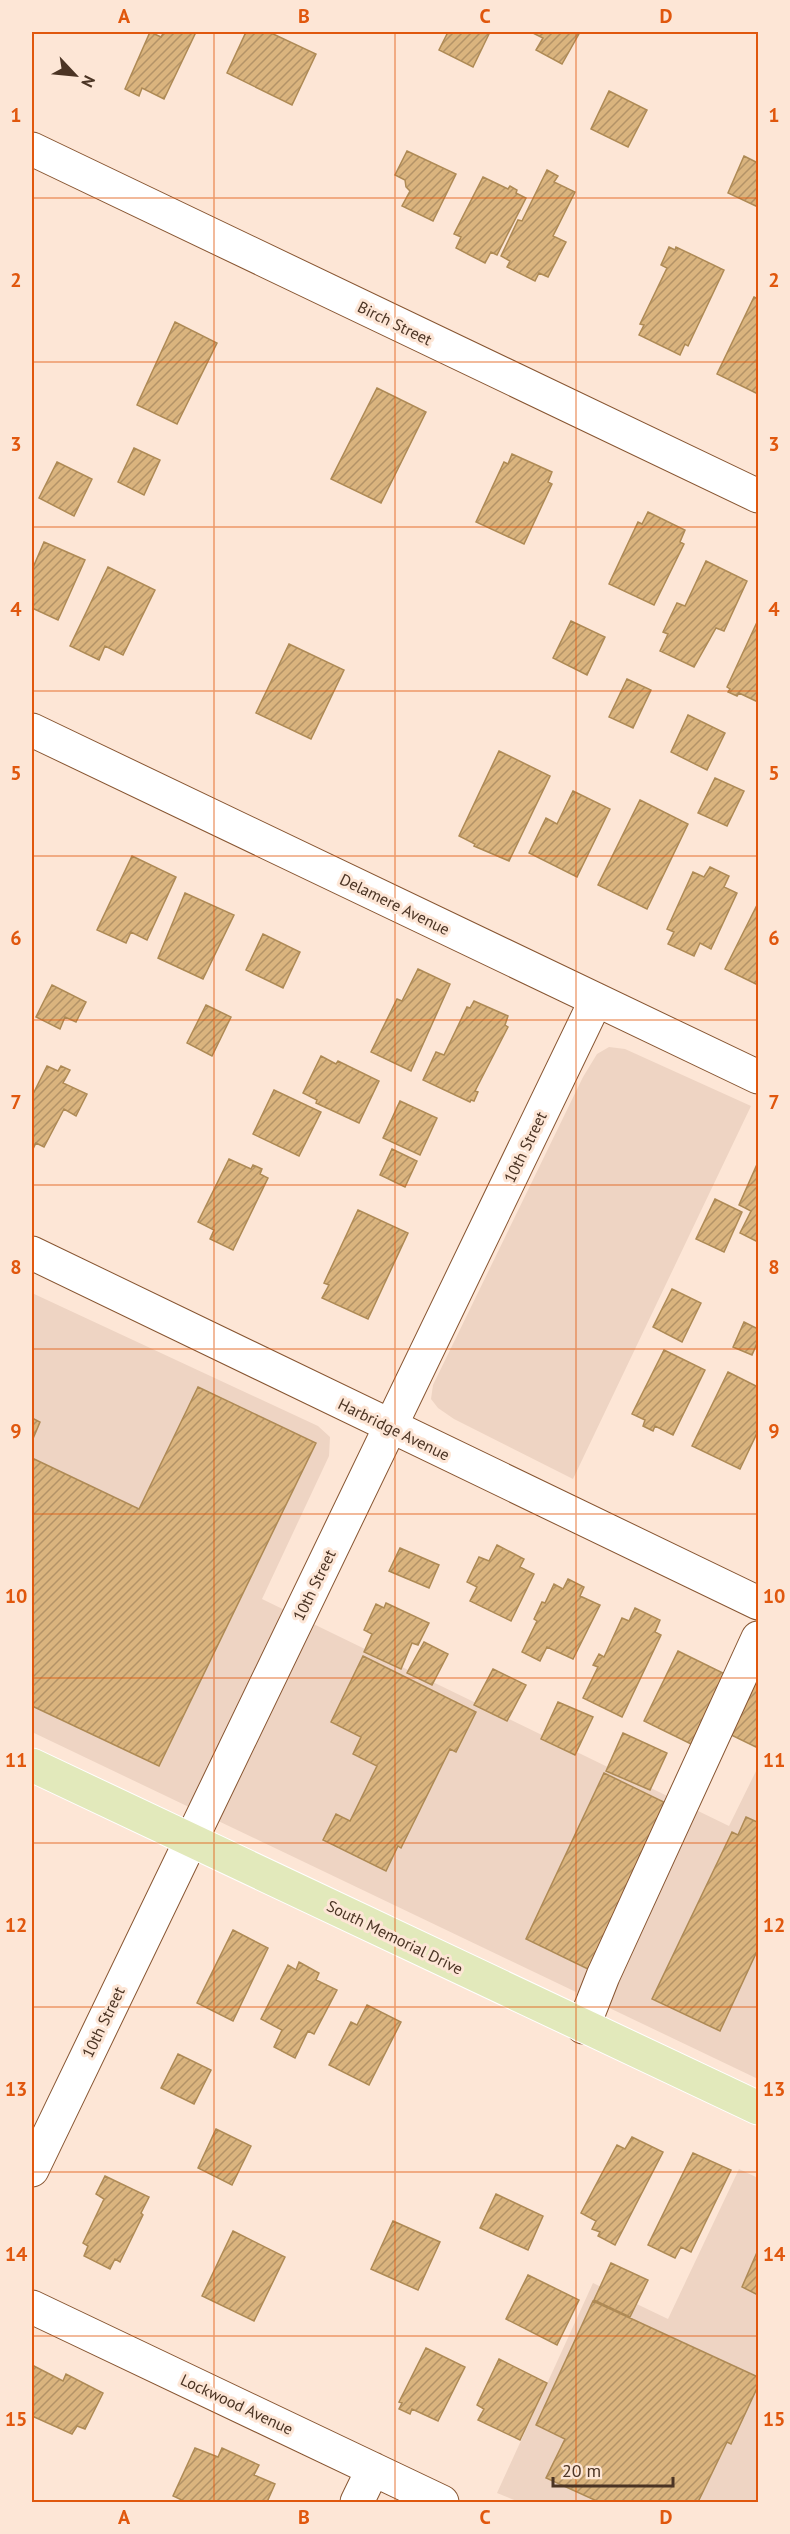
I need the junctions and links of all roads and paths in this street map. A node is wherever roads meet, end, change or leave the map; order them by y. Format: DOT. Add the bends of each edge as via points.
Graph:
graph roads {
  1 [pos="32,149"];
  2 [pos="759,496"];
  3 [pos="32,730"];
  4 [pos="596,1000"];
  5 [pos="759,1077"];
  6 [pos="32,1253"];
  7 [pos="390,1427"];
  8 [pos="759,1603"];
  9 [pos="759,1638"];
  10 [pos="32,1765"];
  11 [pos="191,1839"];
  12 [pos="583,2027"];
  13 [pos="759,2108"];
  14 [pos="32,2170"];
  15 [pos="32,2307"];
  16 [pos="373,2469"];
  17 [pos="357,2502"];
  18 [pos="442,2502"];
  1 -- 2 [label="street, Birch Street"];
  3 -- 4 [label="street, Delamere Avenue"];
  4 -- 5 [label="street, Delamere Avenue"];
  4 -- 7 [label="street, 10th Street"];
  6 -- 7 [label="street, Harbridge Avenue"];
  7 -- 8 [label="street, Harbridge Avenue"];
  7 -- 11 [label="street, 10th Street"];
  9 -- 12 [label="street"];
  10 -- 11 [label="main road, South Memorial Drive"];
  11 -- 12 [label="main road, South Memorial Drive"];
  11 -- 14 [label="street, 10th Street"];
  12 -- 13 [label="main road, South Memorial Drive"];
  15 -- 16 [label="street, Lockwood Avenue"];
  16 -- 17 [label="street"];
  16 -- 18 [label="street, Lockwood Avenue"];
}
